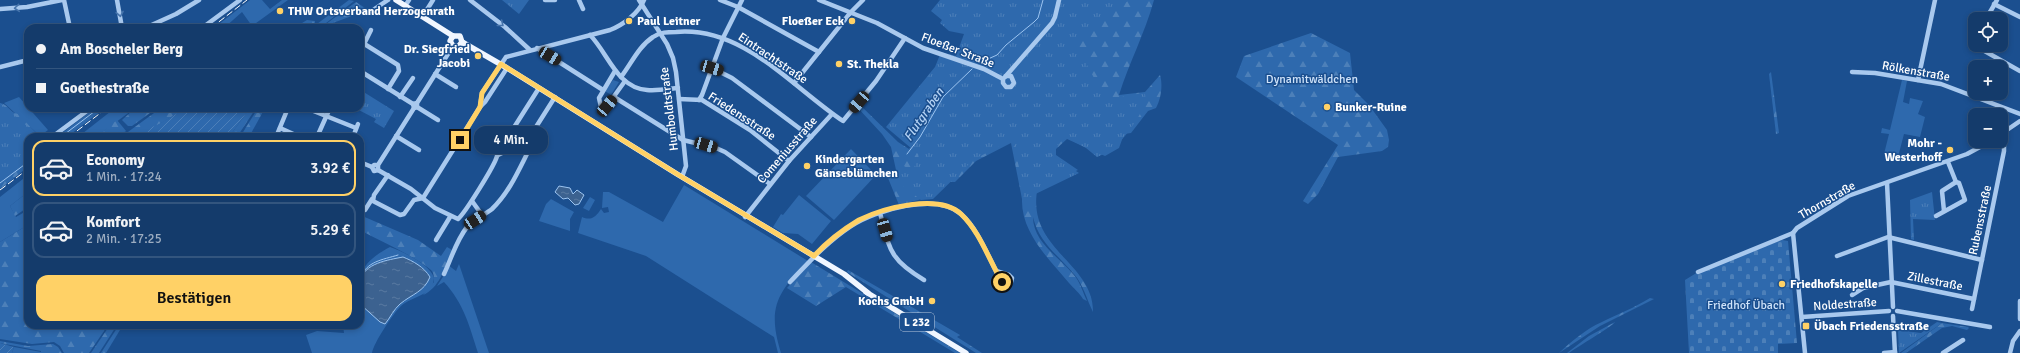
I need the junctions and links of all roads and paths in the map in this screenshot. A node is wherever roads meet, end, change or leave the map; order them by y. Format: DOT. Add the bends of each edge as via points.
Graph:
graph roads {
  1 [pos="63,0"];
  2 [pos="117,0"];
  3 [pos="199,0"];
  4 [pos="240,0"];
  5 [pos="388,0"];
  6 [pos="396,0"];
  7 [pos="409,0"];
  8 [pos="433,0"];
  9 [pos="470,0"];
  10 [pos="544,0"];
  11 [pos="555,0"];
  12 [pos="579,0"];
  13 [pos="720,0"];
  14 [pos="742,0"];
  15 [pos="819,0"];
  16 [pos="863,0"];
  17 [pos="1058,0"];
  18 [pos="1935,0"];
  19 [pos="642,1"];
  20 [pos="1996,2"];
  21 [pos="405,6"];
  22 [pos="738,7"];
  23 [pos="0,8"];
  24 [pos="373,10"];
  25 [pos="583,10"];
  26 [pos="851,12"];
  27 [pos="1990,12"];
  28 [pos="423,16"];
  29 [pos="2020,17"];
  30 [pos="69,24"];
  31 [pos="121,24"];
  32 [pos="154,24"];
  33 [pos="207,24"];
  34 [pos="371,30"];
  35 [pos="660,33"];
  36 [pos="590,35"];
  37 [pos="453,36"];
  38 [pos="723,38"];
  39 [pos="905,38"];
  40 [pos="462,42"];
  41 [pos="364,44"];
  42 [pos="453,46"];
  43 [pos="537,48"];
  44 [pos="530,50"];
  45 [pos="819,52"];
  46 [pos="1986,52"];
  47 [pos="24,61"];
  48 [pos="501,64"];
  49 [pos="0,67"];
  50 [pos="507,68"];
  51 [pos="712,68"];
  52 [pos="616,71"];
  53 [pos="2020,71"];
  54 [pos="1852,72"];
  55 [pos="364,73"];
  56 [pos="436,74"];
  57 [pos="621,77"];
  58 [pos="413,78"];
  59 [pos="1918,80"];
  60 [pos="625,81"];
  61 [pos="794,83"];
  62 [pos="456,87"];
  63 [pos="388,88"];
  64 [pos="540,88"];
  65 [pos="678,88"];
  66 [pos="603,90"];
  67 [pos="400,97"];
  68 [pos="555,97"];
  69 [pos="614,97"];
  70 [pos="679,99"];
  71 [pos="698,100"];
  72 [pos="415,106"];
  73 [pos="480,107"];
  74 [pos="86,112"];
  75 [pos="286,112"];
  76 [pos="316,112"];
  77 [pos="328,112"];
  78 [pos="832,114"];
  79 [pos="2020,114"];
  80 [pos="326,116"];
  81 [pos="438,120"];
  82 [pos="2020,120"];
  83 [pos="280,128"];
  84 [pos="2008,129"];
  85 [pos="57,133"];
  86 [pos="278,133"];
  87 [pos="291,133"];
  88 [pos="319,133"];
  89 [pos="354,133"];
  90 [pos="396,136"];
  91 [pos="810,137"];
  92 [pos="683,140"];
  93 [pos="1980,148"];
  94 [pos="2004,148"];
  95 [pos="419,150"];
  96 [pos="789,161"];
  97 [pos="1948,162"];
  98 [pos="364,164"];
  99 [pos="378,168"];
  100 [pos="388,175"];
  101 [pos="682,177"];
  102 [pos="1956,182"];
  103 [pos="1887,183"];
  104 [pos="770,184"];
  105 [pos="423,198"];
  106 [pos="372,199"];
  107 [pos="472,201"];
  108 [pos="365,210"];
  109 [pos="1944,211"];
  110 [pos="880,213"];
  111 [pos="482,215"];
  112 [pos="746,216"];
  113 [pos="1936,216"];
  114 [pos="450,217"];
  115 [pos="1793,233"];
  116 [pos="1888,237"];
  117 [pos="436,240"];
  118 [pos="1837,256"];
  119 [pos="813,257"];
  120 [pos="1982,260"];
  121 [pos="996,271"];
  122 [pos="1698,272"];
  123 [pos="444,274"];
  124 [pos="924,280"];
  125 [pos="790,282"];
  126 [pos="1891,282"];
  127 [pos="1852,295"];
  128 [pos="1974,299"];
  129 [pos="2020,301"];
  130 [pos="1893,307"];
  131 [pos="1972,309"];
  132 [pos="1889,311"];
  133 [pos="1897,311"];
  134 [pos="1893,316"];
  135 [pos="1802,317"];
  136 [pos="2020,318"];
  137 [pos="1990,328"];
  138 [pos="2020,331"];
  139 [pos="1962,340"];
  140 [pos="1895,352"];
  141 [pos="966,353"];
  142 [pos="1805,353"];
  143 [pos="1884,353"];
  144 [pos="1943,353"];
  145 [pos="2010,353"];
  1 -- 23 [label="street, one-way" via="27,7"];
  1 -- 30 [label="street"];
  2 -- 31 [label="street, one-way"];
  3 -- 32 [label="street"];
  4 -- 33 [label="street"];
  5 -- 24 [label="street"];
  6 -- 21 [label="main road, L 232"];
  7 -- 21 [label="street"];
  8 -- 28 [label="street"];
  9 -- 44 [label="street, one-way"];
  10 -- 11 [label="street"];
  12 -- 25 [label="street"];
  13 -- 22 [label="street"];
  14 -- 22 [label="street"];
  15 -- 26 [label="street, Floeßer Straße"];
  16 -- 26 [label="street"];
  17 -- 39 [label="street, Floeßer Straße" via="1052,23 1005,78 923,48"];
  18 -- 59 [label="street"];
  19 -- 35 [label="street, Humboldtstraße"];
  19 -- 36 [label="street" via="618,27"];
  20 -- 27 [label="street"];
  20 -- 29 [label="street"];
  21 -- 28 [label="main road, L 232"];
  22 -- 38 [label="street"];
  22 -- 45 [label="street"];
  26 -- 39 [label="street, Floeßer Straße"];
  26 -- 45 [label="street"];
  28 -- 37 [label="main road, L 232"];
  34 -- 41 [label="street"];
  35 -- 38 [label="street, Eintrachtstraße" via="694,31"];
  35 -- 57 [label="street" via="640,49"];
  35 -- 65 [label="street, Humboldtstraße" via="673,58"];
  36 -- 43 [label="street"];
  36 -- 52 [label="street" via="600,45"];
  37 -- 40 [label="main road, L 232" via="460,36"];
  37 -- 42 [label="main road" via="450,41"];
  38 -- 51 [label="street"];
  38 -- 61 [label="street, Eintrachtstraße" via="754,55"];
  39 -- 78 [label="street, Comeniusstraße" via="876,81 843,121"];
  40 -- 42 [label="main road" via="458,47"];
  40 -- 48 [label="main road, L 232"];
  41 -- 63 [label="street" via="398,65 399,71"];
  42 -- 56 [label="street"];
  43 -- 44 [label="street"];
  43 -- 66 [label="street"];
  44 -- 48 [label="street" via="506,57"];
  45 -- 61 [label="street"];
  46 -- 53 [label="street"];
  47 -- 49 [label="street"];
  48 -- 50 [label="main road, L 232"];
  48 -- 73 [label="street" via="482,93"];
  50 -- 64 [label="main road, L 232"];
  50 -- 73 [label="street"];
  51 -- 71 [label="street"];
  51 -- 91 [label="street" via="732,78"];
  52 -- 57 [label="street"];
  52 -- 66 [label="street"];
  54 -- 59 [label="street, Rölkenstraße"];
  55 -- 63 [label="street"];
  56 -- 62 [label="street"];
  56 -- 72 [label="street"];
  57 -- 60 [label="street"];
  58 -- 67 [label="street"];
  59 -- 79 [label="street, Rölkenstraße" via="1950,87"];
  60 -- 65 [label="street" via="648,90"];
  60 -- 69 [label="street"];
  61 -- 78 [label="street, Eintrachtstraße"];
  63 -- 67 [label="street"];
  64 -- 68 [label="main road, L 232"];
  64 -- 107 [label="street" via="511,133 500,145 498,155"];
  65 -- 70 [label="street, Humboldtstraße"];
  66 -- 69 [label="street" via="599,98 601,107 607,106"];
  67 -- 72 [label="street"];
  68 -- 101 [label="main road, L 232"];
  68 -- 111 [label="street" via="536,127 506,194"];
  69 -- 92 [label="street"];
  70 -- 71 [label="street, Friedensstraße"];
  70 -- 92 [label="street, Humboldtstraße"];
  71 -- 96 [label="street, Friedensstraße" via="750,130"];
  72 -- 81 [label="street"];
  72 -- 90 [label="street"];
  73 -- 105 [label="street"];
  74 -- 85 [label="street"];
  75 -- 83 [label="street"];
  76 -- 80 [label="street"];
  77 -- 80 [label="street"];
  78 -- 91 [label="street, Comeniusstraße"];
  79 -- 82 [label="street"];
  80 -- 88 [label="street"];
  80 -- 89 [label="street" via="357,126"];
  82 -- 84 [label="street"];
  83 -- 86 [label="street"];
  83 -- 87 [label="street"];
  90 -- 95 [label="street"];
  90 -- 99 [label="street"];
  91 -- 96 [label="street, Comeniusstraße"];
  92 -- 101 [label="street, Humboldtstraße" via="686,166"];
  92 -- 104 [label="street" via="716,148"];
  93 -- 97 [label="street, Thornstraße"];
  94 -- 120 [label="street, Rubensstraße"];
  96 -- 104 [label="street, Comeniusstraße"];
  97 -- 102 [label="street"];
  97 -- 103 [label="street, Thornstraße"];
  98 -- 99 [label="street"];
  99 -- 100 [label="street"];
  100 -- 105 [label="street"];
  100 -- 106 [label="street"];
  101 -- 112 [label="main road, L 232"];
  102 -- 109 [label="street" via="1942,190"];
  102 -- 109 [label="street" via="1959,183 1964,200"];
  103 -- 115 [label="street, Thornstraße" via="1848,196"];
  103 -- 116 [label="street"];
  104 -- 112 [label="street, Comeniusstraße"];
  105 -- 106 [label="street" via="414,200 404,214 400,215"];
  105 -- 114 [label="street"];
  106 -- 108 [label="street"];
  107 -- 111 [label="street"];
  107 -- 114 [label="street" via="458,220"];
  109 -- 113 [label="street"];
  110 -- 119 [label="street" via="850,226"];
  110 -- 121 [label="street" via="919,203 935,203 950,207 961,214 970,225"];
  110 -- 124 [label="street" via="892,254 899,263"];
  111 -- 123 [label="street" via="468,225 461,235 454,246"];
  112 -- 119 [label="main road, L 232"];
  114 -- 117 [label="street"];
  115 -- 122 [label="street, Thornstraße"];
  115 -- 135 [label="street"];
  116 -- 118 [label="street"];
  116 -- 120 [label="street"];
  116 -- 126 [label="street"];
  119 -- 125 [label="street"];
  119 -- 141 [label="main road, L 232" via="844,274 868,293"];
  120 -- 128 [label="street, Rubensstraße"];
  126 -- 127 [label="street" via="1863,288"];
  126 -- 128 [label="street, Zillestraße"];
  126 -- 130 [label="street"];
  128 -- 131 [label="street, Rubensstraße"];
  129 -- 136 [label="street"];
  130 -- 132 [label="street"];
  130 -- 133 [label="street"];
  132 -- 134 [label="street"];
  132 -- 135 [label="street, Noldestraße"];
  133 -- 134 [label="street"];
  133 -- 137 [label="street"];
  134 -- 140 [label="street"];
  135 -- 142 [label="street"];
  138 -- 145 [label="street" via="2013,341"];
  139 -- 144 [label="street"];
  140 -- 143 [label="street"];
}
